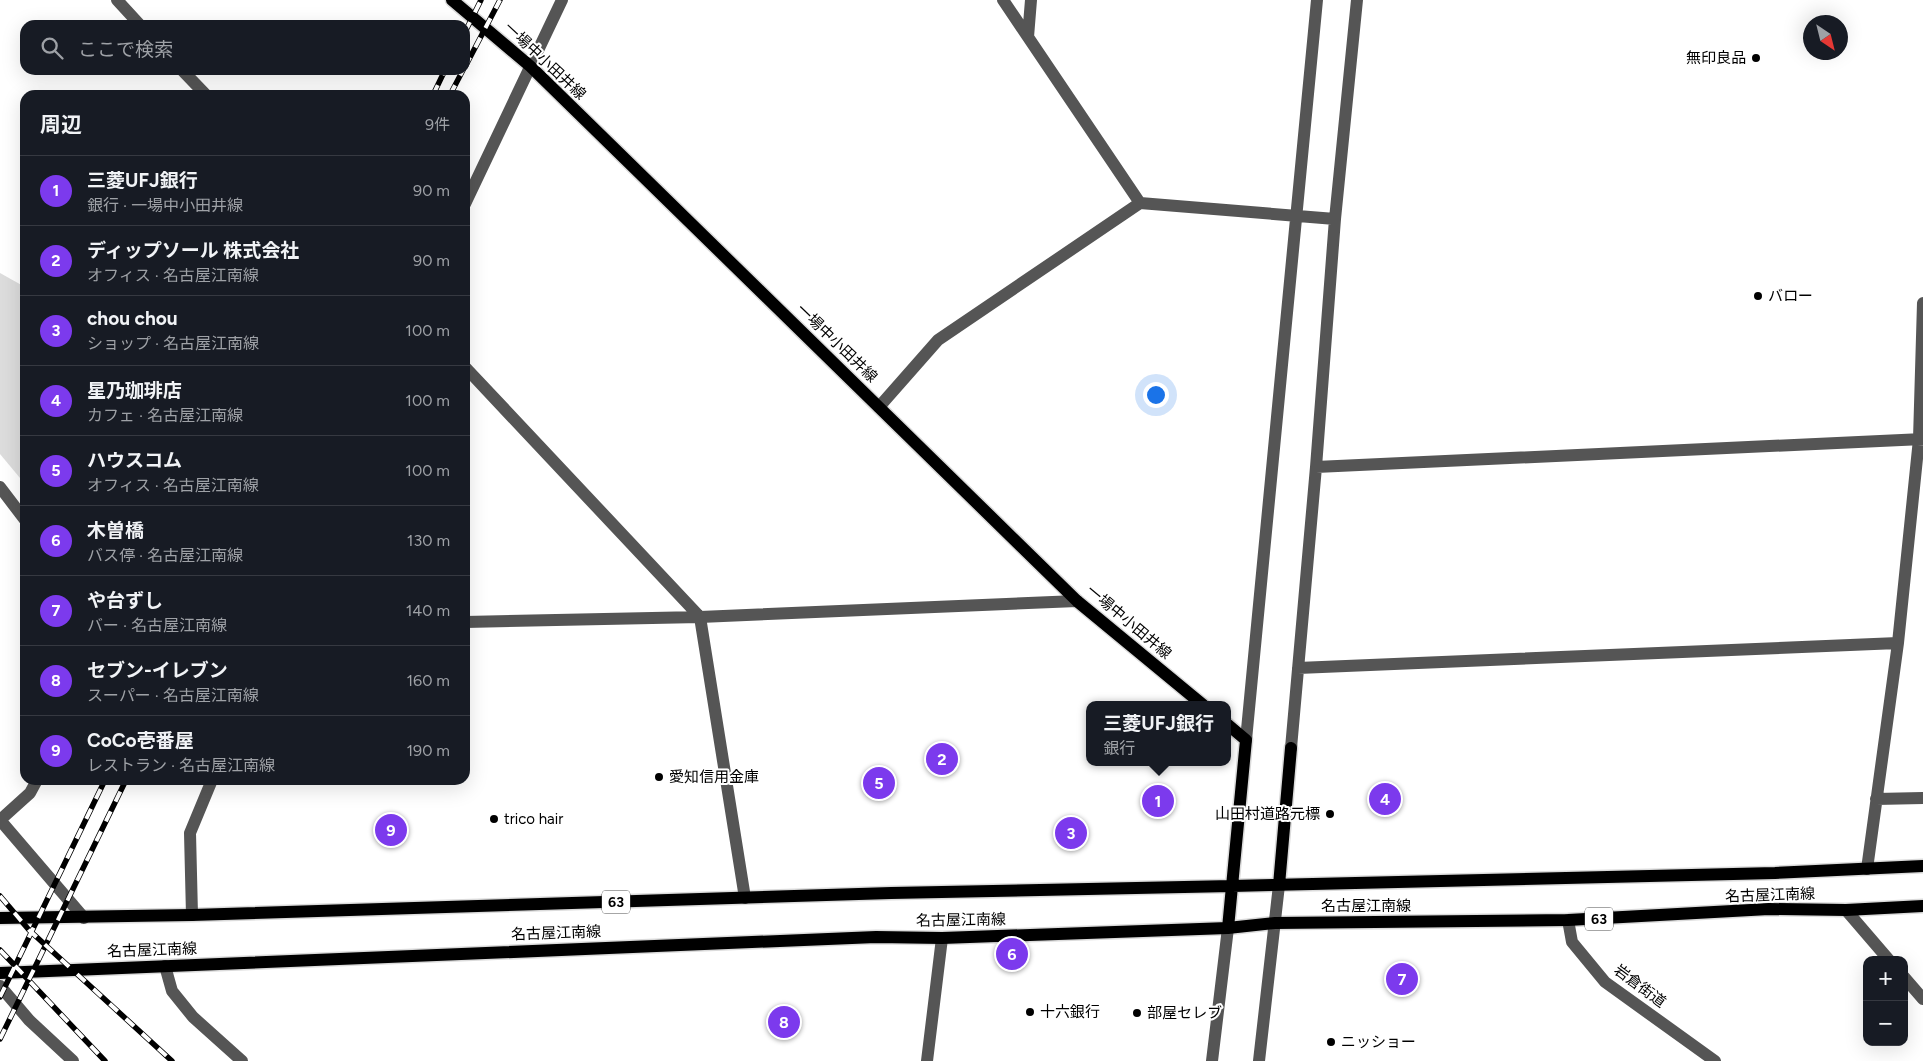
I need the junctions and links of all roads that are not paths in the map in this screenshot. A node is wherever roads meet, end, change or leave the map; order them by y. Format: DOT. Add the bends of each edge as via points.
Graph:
graph roads {
  1 [pos="117,0"];
  2 [pos="452,0"];
  3 [pos="562,0"];
  4 [pos="1003,0"];
  5 [pos="1031,0"];
  6 [pos="1317,0"];
  7 [pos="1357,0"];
  8 [pos="135,20"];
  9 [pos="1028,37"];
  10 [pos="530,66"];
  11 [pos="187,75"];
  12 [pos="201,90"];
  13 [pos="470,193"];
  14 [pos="1140,203"];
  15 [pos="1295,216"];
  16 [pos="1335,220"];
  17 [pos="1923,303"];
  18 [pos="470,371"];
  19 [pos="879,407"];
  20 [pos="1921,439"];
  21 [pos="1316,467"];
  22 [pos="0,487"];
  23 [pos="20,513"];
  24 [pos="1077,601"];
  25 [pos="700,617"];
  26 [pos="470,622"];
  27 [pos="1898,643"];
  28 [pos="1298,668"];
  29 [pos="1198,701"];
  30 [pos="1231,727"];
  31 [pos="1246,740"];
  32 [pos="1291,748"];
  33 [pos="34,785"];
  34 [pos="210,785"];
  35 [pos="1923,798"];
  36 [pos="1876,799"];
  37 [pos="0,820"];
  38 [pos="1923,866"];
  39 [pos="1867,869"];
  40 [pos="1279,885"];
  41 [pos="1232,886"];
  42 [pos="745,898"];
  43 [pos="1923,906"];
  44 [pos="1846,910"];
  45 [pos="192,915"];
  46 [pos="0,918"];
  47 [pos="84,918"];
  48 [pos="1568,920"];
  49 [pos="1276,923"];
  50 [pos="1228,928"];
  51 [pos="942,938"];
  52 [pos="1886,956"];
  53 [pos="165,966"];
  54 [pos="0,973"];
  55 [pos="1908,982"];
  56 [pos="0,986"];
  57 [pos="1923,999"];
  58 [pos="73,1061"];
  59 [pos="242,1061"];
  60 [pos="928,1061"];
  61 [pos="1212,1061"];
  62 [pos="1258,1061"];
  63 [pos="1715,1061"];
  1 -- 8 [label="street"];
  2 -- 10 [label="main road, 一場中小田井線"];
  3 -- 10 [label="street"];
  4 -- 9 [label="street"];
  5 -- 9 [label="street"];
  6 -- 15 [label="street"];
  7 -- 16 [label="street"];
  9 -- 14 [label="street"];
  10 -- 13 [label="street"];
  10 -- 19 [label="main road, 一場中小田井線"];
  11 -- 12 [label="street"];
  14 -- 15 [label="street"];
  14 -- 19 [label="street" via="938,340"];
  15 -- 16 [label="street"];
  15 -- 31 [label="street"];
  16 -- 21 [label="street"];
  17 -- 20 [label="street"];
  18 -- 25 [label="street"];
  19 -- 24 [label="main road, 一場中小田井線"];
  20 -- 21 [label="street"];
  20 -- 27 [label="street"];
  21 -- 28 [label="street"];
  22 -- 23 [label="street"];
  24 -- 25 [label="street"];
  24 -- 29 [label="main road, 一場中小田井線"];
  25 -- 26 [label="street"];
  25 -- 42 [label="street"];
  27 -- 28 [label="street"];
  27 -- 36 [label="street"];
  28 -- 32 [label="street"];
  30 -- 31 [label="main road"];
  31 -- 41 [label="main road"];
  32 -- 40 [label="main road"];
  33 -- 37 [label="street" via="30,793"];
  34 -- 45 [label="street" via="190,833"];
  35 -- 36 [label="street"];
  36 -- 39 [label="street"];
  37 -- 47 [label="street"];
  38 -- 39 [label="main road, 名古屋江南線 / 63"];
  39 -- 40 [label="main road, 名古屋江南線 / 63"];
  40 -- 41 [label="main road, 名古屋江南線 / 63"];
  40 -- 49 [label="street"];
  41 -- 42 [label="main road, 名古屋江南線 / 63"];
  41 -- 50 [label="main road"];
  42 -- 45 [label="main road, 名古屋江南線 / 63"];
  43 -- 44 [label="main road, 名古屋江南線 / 63"];
  44 -- 48 [label="main road, 名古屋江南線 / 63" via="1769,909"];
  44 -- 52 [label="street"];
  45 -- 47 [label="main road, 名古屋江南線 / 63"];
  46 -- 47 [label="main road, 名古屋江南線 / 63"];
  48 -- 49 [label="main road, 名古屋江南線 / 63"];
  48 -- 63 [label="street, 岩倉街道" via="1572,942 1605,982"];
  49 -- 50 [label="main road, 名古屋江南線 / 63"];
  49 -- 62 [label="street"];
  50 -- 51 [label="main road, 名古屋江南線 / 63"];
  50 -- 61 [label="street"];
  51 -- 53 [label="main road, 名古屋江南線 / 63" via="876,936"];
  51 -- 60 [label="street"];
  53 -- 54 [label="main road, 名古屋江南線 / 63"];
  53 -- 59 [label="street" via="172,991 193,1017"];
  55 -- 57 [label="street"];
  56 -- 58 [label="street" via="29,1020"];
}
